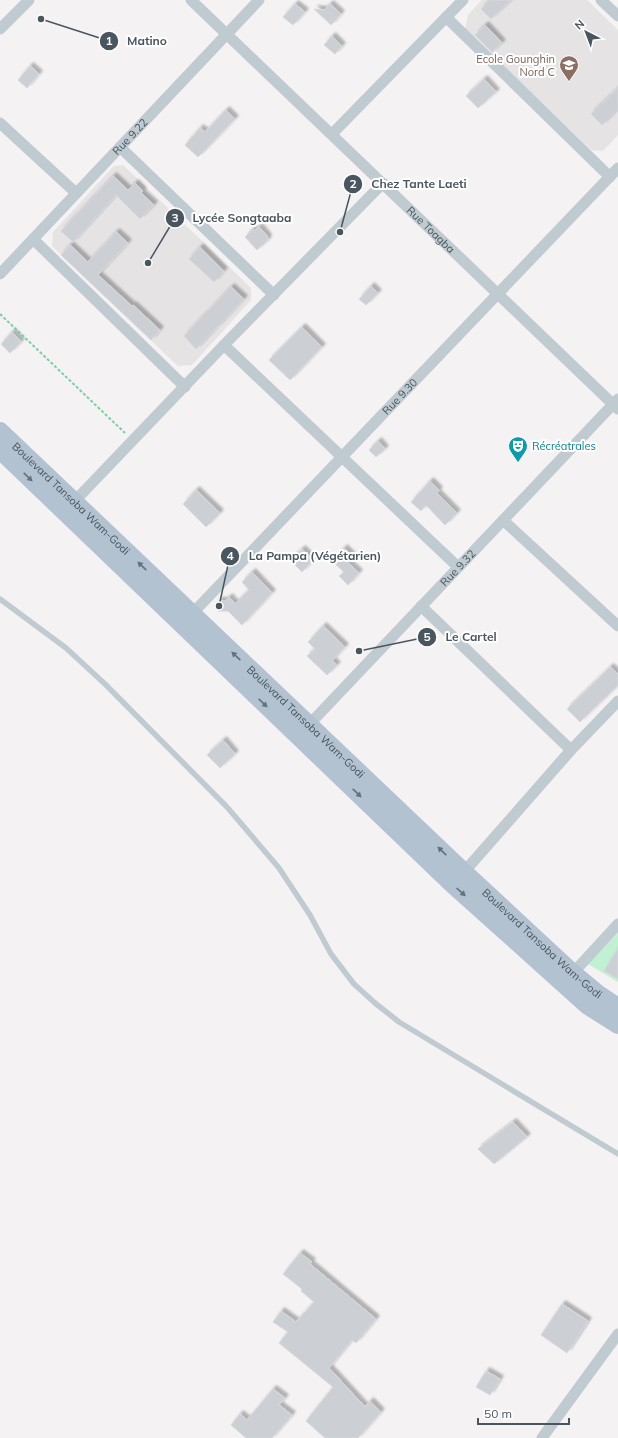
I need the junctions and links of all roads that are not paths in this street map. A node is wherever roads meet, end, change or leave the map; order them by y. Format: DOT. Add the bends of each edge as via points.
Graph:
graph roads {
  1 [pos="29,0"];
  2 [pos="191,0"];
  3 [pos="259,0"];
  4 [pos="463,0"];
  5 [pos="601,0"];
  6 [pos="618,16"];
  7 [pos="446,18"];
  8 [pos="0,29"];
  9 [pos="227,34"];
  10 [pos="0,123"];
  11 [pos="332,134"];
  12 [pos="120,146"];
  13 [pos="618,168"];
  14 [pos="610,177"];
  15 [pos="383,183"];
  16 [pos="76,193"];
  17 [pos="33,239"];
  18 [pos="0,274"];
  19 [pos="498,294"];
  20 [pos="274,295"];
  21 [pos="224,345"];
  22 [pos="185,387"];
  23 [pos="616,404"];
  24 [pos="0,431"];
  25 [pos="0,450"];
  26 [pos="341,456"];
  27 [pos="69,507"];
  28 [pos="503,520"];
  29 [pos="458,567"];
  30 [pos="0,599"];
  31 [pos="421,606"];
  32 [pos="186,619"];
  33 [pos="618,626"];
  34 [pos="616,708"];
  35 [pos="303,731"];
  36 [pos="571,750"];
  37 [pos="464,872"];
  38 [pos="618,924"];
  39 [pos="573,973"];
  40 [pos="618,1007"];
  41 [pos="618,1025"];
  42 [pos="618,1154"];
  43 [pos="618,1334"];
  44 [pos="542,1438"];
  1 -- 8 [label="street"];
  2 -- 9 [label="street, Rue Toagba"];
  3 -- 9 [label="street, Rue 9.22"];
  4 -- 7 [label="street"];
  5 -- 6 [label="street"];
  7 -- 11 [label="street"];
  7 -- 14 [label="street"];
  9 -- 11 [label="street, Rue Toagba"];
  9 -- 12 [label="street, Rue 9.22"];
  10 -- 16 [label="street"];
  11 -- 15 [label="street, Rue Toagba"];
  12 -- 16 [label="street, Rue 9.22"];
  12 -- 20 [label="street"];
  13 -- 14 [label="street, Rue 9.30"];
  14 -- 19 [label="street, Rue 9.30"];
  15 -- 19 [label="street, Rue Toagba"];
  15 -- 20 [label="street"];
  16 -- 17 [label="street, Rue 9.22"];
  17 -- 18 [label="street, Rue 9.22"];
  17 -- 22 [label="street"];
  19 -- 23 [label="street, Rue Toagba"];
  19 -- 26 [label="street, Rue 9.30"];
  20 -- 21 [label="street"];
  21 -- 22 [label="street"];
  21 -- 26 [label="street"];
  22 -- 27 [label="street"];
  23 -- 28 [label="street, Rue 9.32"];
  24 -- 27 [label="main road, Boulevard Tansoba Wam-Godi"];
  25 -- 27 [label="main road, Boulevard Tansoba Wam-Godi, one-way"];
  26 -- 29 [label="street"];
  26 -- 32 [label="street, Rue 9.30"];
  27 -- 32 [label="main road, Boulevard Tansoba Wam-Godi"];
  28 -- 29 [label="street, Rue 9.32"];
  28 -- 33 [label="street"];
  29 -- 31 [label="street, Rue 9.32"];
  30 -- 42 [label="lane" via="72,653 227,807 280,868 331,954 354,984 375,1003 399,1022"];
  31 -- 35 [label="street, Rue 9.32"];
  31 -- 36 [label="street"];
  32 -- 35 [label="main road, Boulevard Tansoba Wam-Godi"];
  34 -- 36 [label="street"];
  37 -- 35 [label="main road, Boulevard Tansoba Wam-Godi, one-way"];
  35 -- 41 [label="main road, Boulevard Tansoba Wam-Godi, one-way" via="452,884 563,985 588,1006"];
  36 -- 37 [label="street"];
  37 -- 39 [label="main road, Boulevard Tansoba Wam-Godi"];
  38 -- 39 [label="street"];
  39 -- 40 [label="main road, Boulevard Tansoba Wam-Godi"];
  43 -- 44 [label="street"];
}
